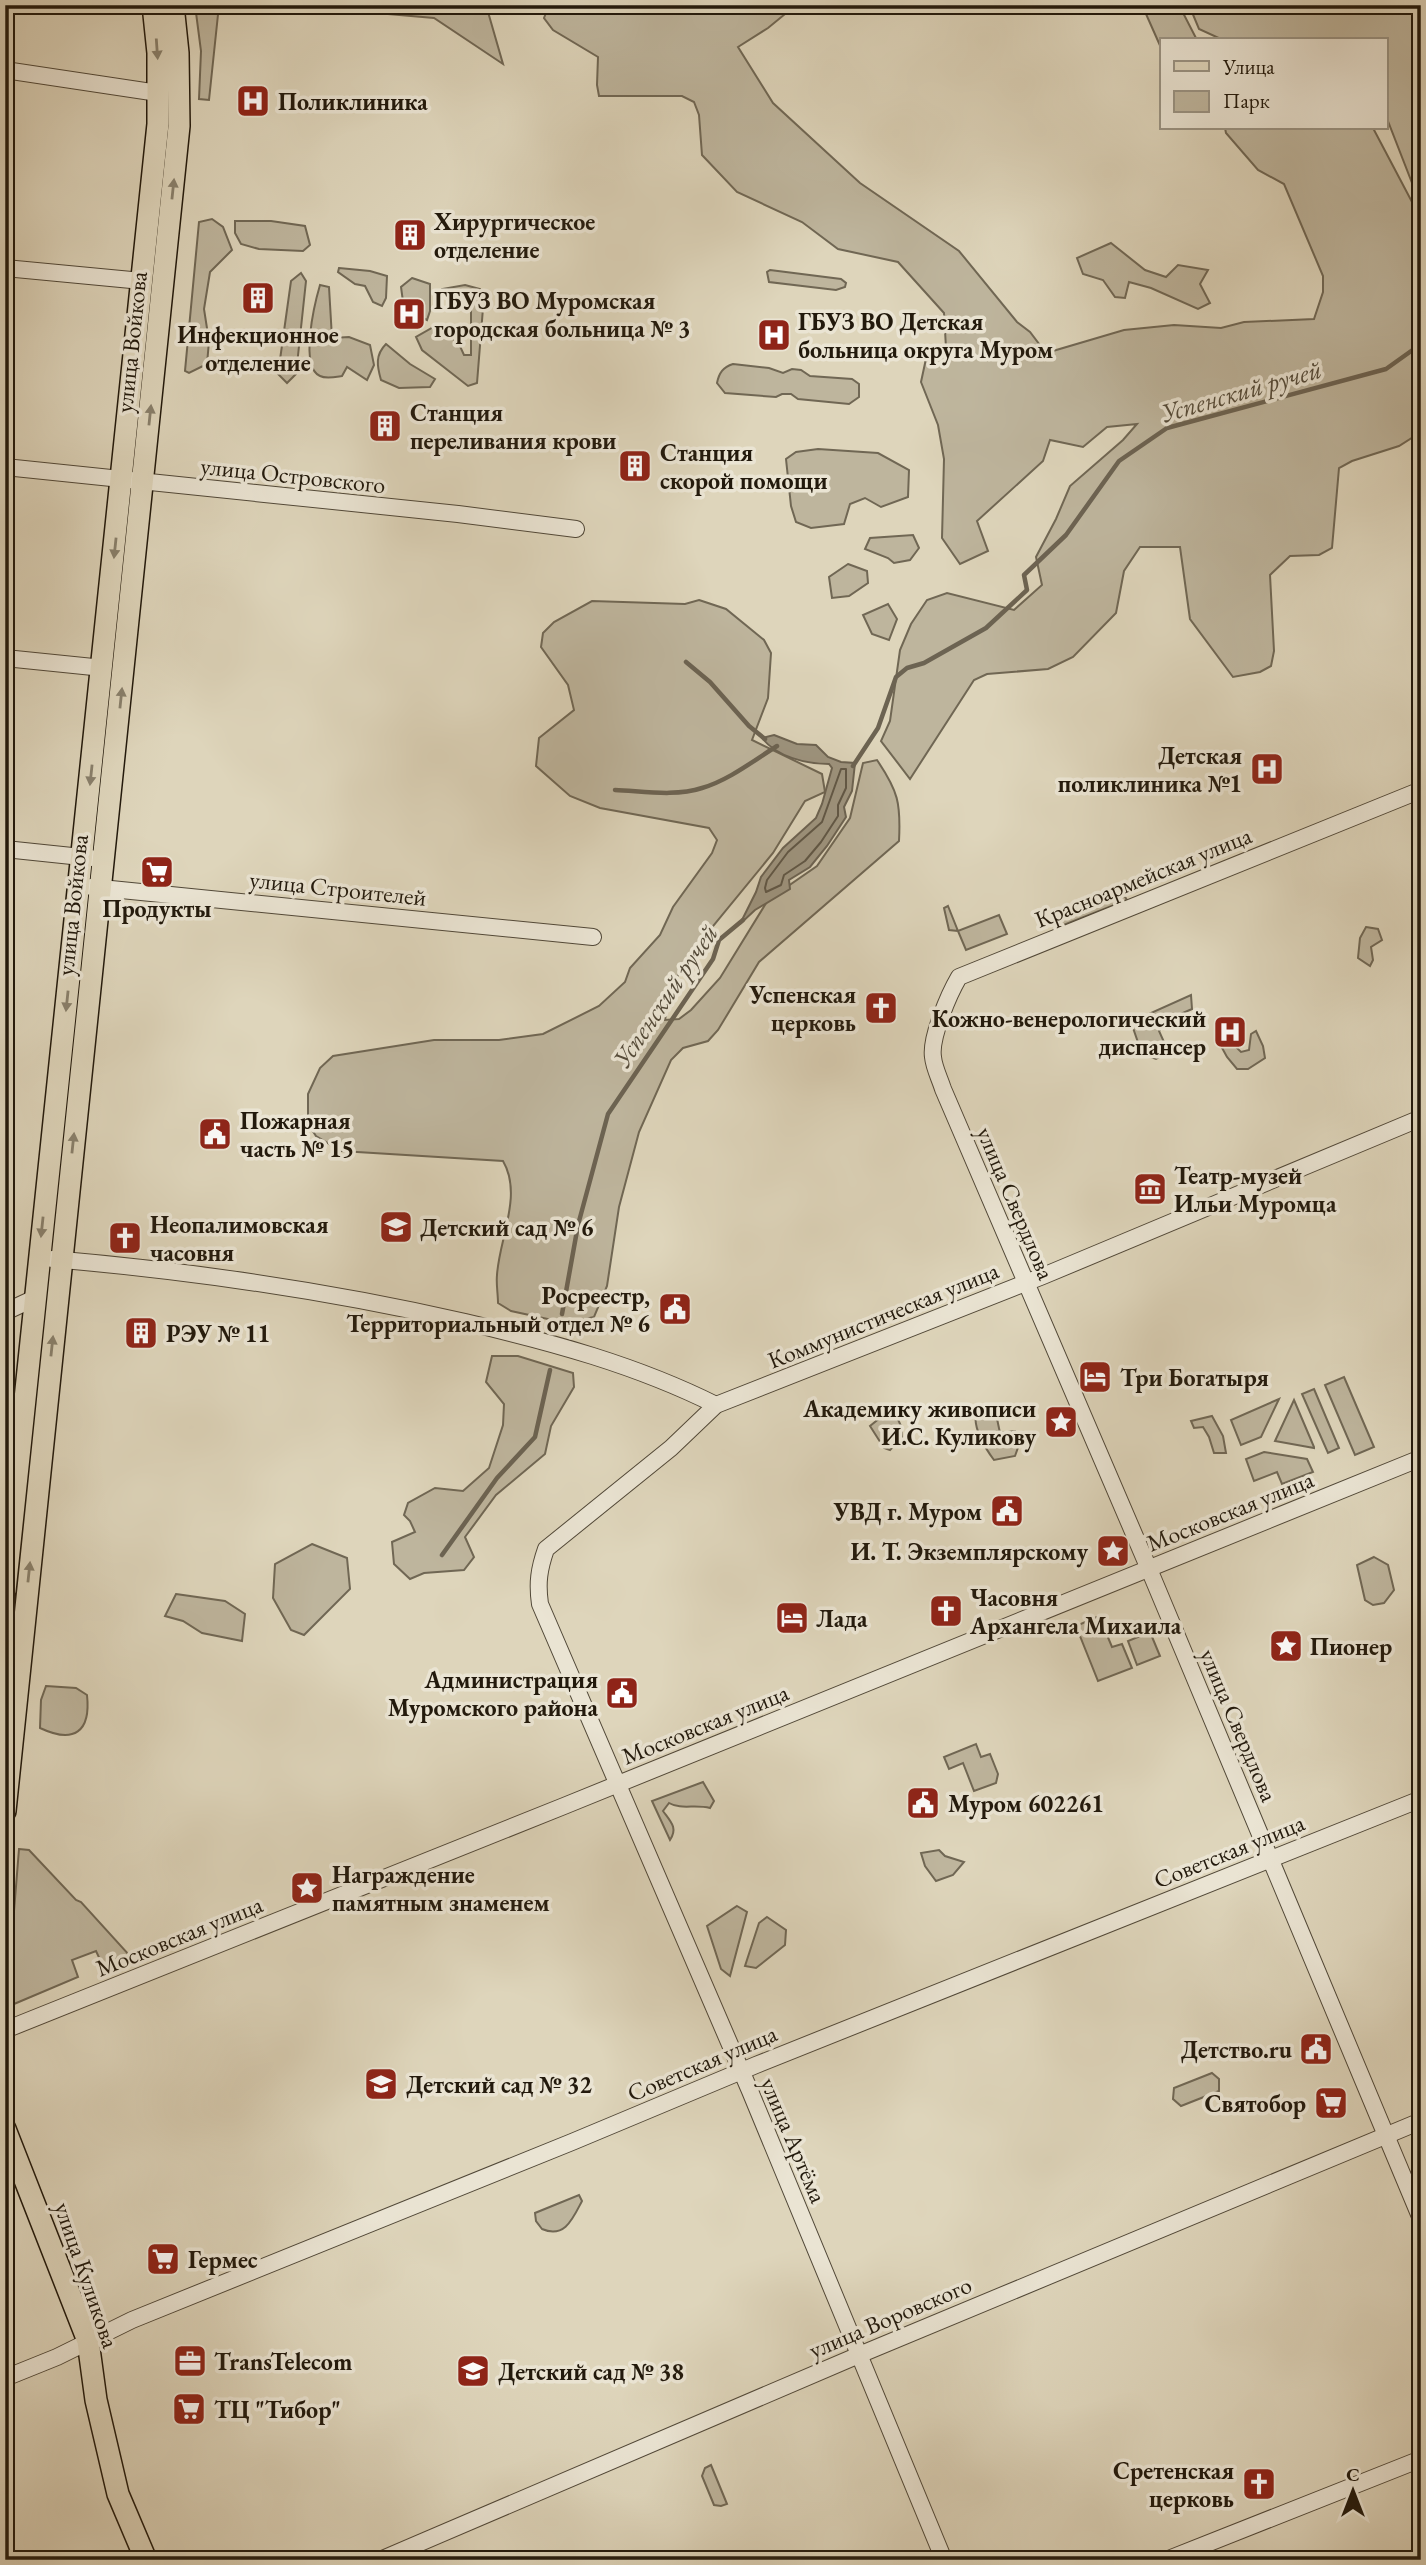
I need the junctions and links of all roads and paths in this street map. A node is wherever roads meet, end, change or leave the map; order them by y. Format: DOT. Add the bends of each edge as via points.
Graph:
graph roads {
  1 [pos="153,5"];
  2 [pos="173,5"];
  3 [pos="5,71"];
  4 [pos="158,93"];
  5 [pos="5,268"];
  6 [pos="142,281"];
  7 [pos="5,467"];
  8 [pos="121,481"];
  9 [pos="143,483"];
  10 [pos="576,529"];
  11 [pos="5,658"];
  12 [pos="103,668"];
  13 [pos="1421,790"];
  14 [pos="5,849"];
  15 [pos="93,859"];
  16 [pos="90,887"];
  17 [pos="593,937"];
  18 [pos="932,1055"];
  19 [pos="1421,1118"];
  20 [pos="39,1258"];
  21 [pos="61,1260"];
  22 [pos="1026,1283"];
  23 [pos="35,1298"];
  24 [pos="5,1312"];
  25 [pos="716,1405"];
  26 [pos="1421,1458"];
  27 [pos="1149,1569"];
  28 [pos="537,1583"];
  29 [pos="5,1591"];
  30 [pos="618,1784"];
  31 [pos="1421,1799"];
  32 [pos="5,1811"];
  33 [pos="1271,1859"];
  34 [pos="5,2030"];
  35 [pos="740,2071"];
  36 [pos="1421,2121"];
  37 [pos="5,2129"];
  38 [pos="1385,2135"];
  39 [pos="1421,2219"];
  40 [pos="88,2341"];
  41 [pos="859,2355"];
  42 [pos="5,2378"];
  43 [pos="1421,2459"];
  44 [pos="146,2560"];
  45 [pos="380,2560"];
  46 [pos="944,2560"];
  47 [pos="1166,2560"];
  1 -- 4 [label="main road, улица Войкова, one-way"];
  9 -- 2 [label="main road, улица Войкова, one-way" via="179,126"];
  3 -- 4 [label="street"];
  4 -- 6 [label="main road, улица Войкова"];
  5 -- 6 [label="street"];
  6 -- 8 [label="main road, улица Войкова"];
  7 -- 8 [label="street, улица Островского"];
  8 -- 9 [label="street, улица Островского"];
  8 -- 12 [label="main road, улица Войкова, one-way"];
  9 -- 10 [label="street, улица Островского"];
  15 -- 9 [label="main road, улица Войкова, one-way"];
  11 -- 12 [label="street"];
  12 -- 15 [label="main road, улица Войкова, one-way"];
  13 -- 18 [label="street, Красноармейская улица" via="959,977 942,1014"];
  14 -- 15 [label="street"];
  15 -- 16 [label="main road, улица Войкова"];
  16 -- 17 [label="street, улица Строителей"];
  16 -- 20 [label="main road, улица Войкова, one-way"];
  21 -- 16 [label="main road, улица Войкова, one-way"];
  18 -- 22 [label="street, улица Свердлова"];
  19 -- 22 [label="street, Коммунистическая улица"];
  20 -- 21 [label="street"];
  20 -- 23 [label="main road, улица Войкова"];
  21 -- 25 [label="street" via="216,1278 401,1308 608,1360 671,1382"];
  32 -- 21 [label="main road, улица Войкова, one-way"];
  22 -- 25 [label="street, Коммунистическая улица"];
  22 -- 27 [label="street, улица Свердлова"];
  23 -- 24 [label="street"];
  23 -- 29 [label="main road, улица Войкова"];
  25 -- 28 [label="street, Коммунистическая улица" via="671,1448 546,1549"];
  26 -- 27 [label="street, Московская улица"];
  27 -- 30 [label="street, Московская улица"];
  27 -- 33 [label="street, улица Свердлова"];
  28 -- 30 [label="street, улица Артёма" via="540,1604"];
  30 -- 34 [label="street, Московская улица"];
  30 -- 35 [label="street, улица Артёма"];
  31 -- 33 [label="street, Советская улица"];
  33 -- 35 [label="street, Советская улица"];
  33 -- 38 [label="street, улица Свердлова"];
  35 -- 40 [label="street, Советская улица"];
  35 -- 41 [label="street, улица Артёма"];
  36 -- 38 [label="street, улица Воровского"];
  37 -- 40 [label="main road, улица Куликова"];
  38 -- 39 [label="street, улица Свердлова"];
  38 -- 41 [label="street, улица Воровского"];
  40 -- 42 [label="street, Советская улица"];
  40 -- 44 [label="main road, улица Куликова" via="96,2400 118,2494"];
  41 -- 45 [label="street, улица Воровского"];
  41 -- 46 [label="street, улица Артёма"];
  43 -- 47 [label="street"];
}
